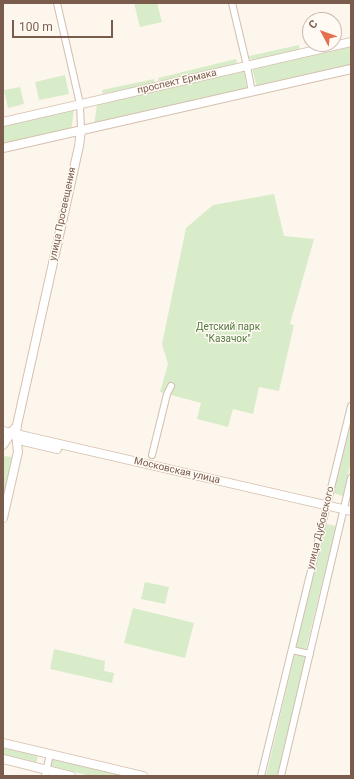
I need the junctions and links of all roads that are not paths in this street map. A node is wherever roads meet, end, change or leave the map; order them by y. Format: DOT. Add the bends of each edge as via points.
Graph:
graph roads {
  1 [pos="57,3"];
  2 [pos="232,3"];
  3 [pos="351,42"];
  4 [pos="247,66"];
  5 [pos="351,69"];
  6 [pos="252,92"];
  7 [pos="80,104"];
  8 [pos="3,122"];
  9 [pos="81,130"];
  10 [pos="3,148"];
  11 [pos="171,386"];
  12 [pos="351,406"];
  13 [pos="9,437"];
  14 [pos="152,455"];
  15 [pos="351,478"];
  16 [pos="326,508"];
  17 [pos="346,512"];
  18 [pos="351,515"];
  19 [pos="3,518"];
  20 [pos="292,650"];
  21 [pos="310,654"];
  22 [pos="3,743"];
  23 [pos="50,754"];
  24 [pos="3,759"];
  25 [pos="45,773"];
  26 [pos="71,776"];
  27 [pos="143,776"];
  28 [pos="261,776"];
  29 [pos="281,776"];
  1 -- 7 [label="street, улица Просвещения"];
  2 -- 4 [label="street"];
  3 -- 4 [label="main road, проспект Ермака"];
  4 -- 6 [label="street"];
  4 -- 7 [label="main road, проспект Ермака"];
  5 -- 6 [label="main road"];
  6 -- 9 [label="main road"];
  7 -- 8 [label="main road, проспект Ермака"];
  7 -- 9 [label="street, улица Просвещения"];
  9 -- 10 [label="main road"];
  9 -- 13 [label="main road, улица Просвещения" via="17,425"];
  11 -- 14 [label="street"];
  12 -- 16 [label="street, улица Дубовского"];
  13 -- 16 [label="main road, Московская улица"];
  13 -- 19 [label="main road, улица Просвещения" via="18,452"];
  15 -- 17 [label="street, улица Дубовского"];
  16 -- 17 [label="main road, Московская улица"];
  16 -- 20 [label="street, улица Дубовского"];
  17 -- 18 [label="main road, Московская улица"];
  17 -- 21 [label="street, улица Дубовского"];
  20 -- 21 [label="street"];
  20 -- 28 [label="street, улица Дубовского"];
  21 -- 29 [label="street, улица Дубовского"];
  22 -- 23 [label="main road"];
  23 -- 25 [label="street"];
  23 -- 27 [label="main road"];
  24 -- 25 [label="main road"];
  25 -- 26 [label="main road"];
}
